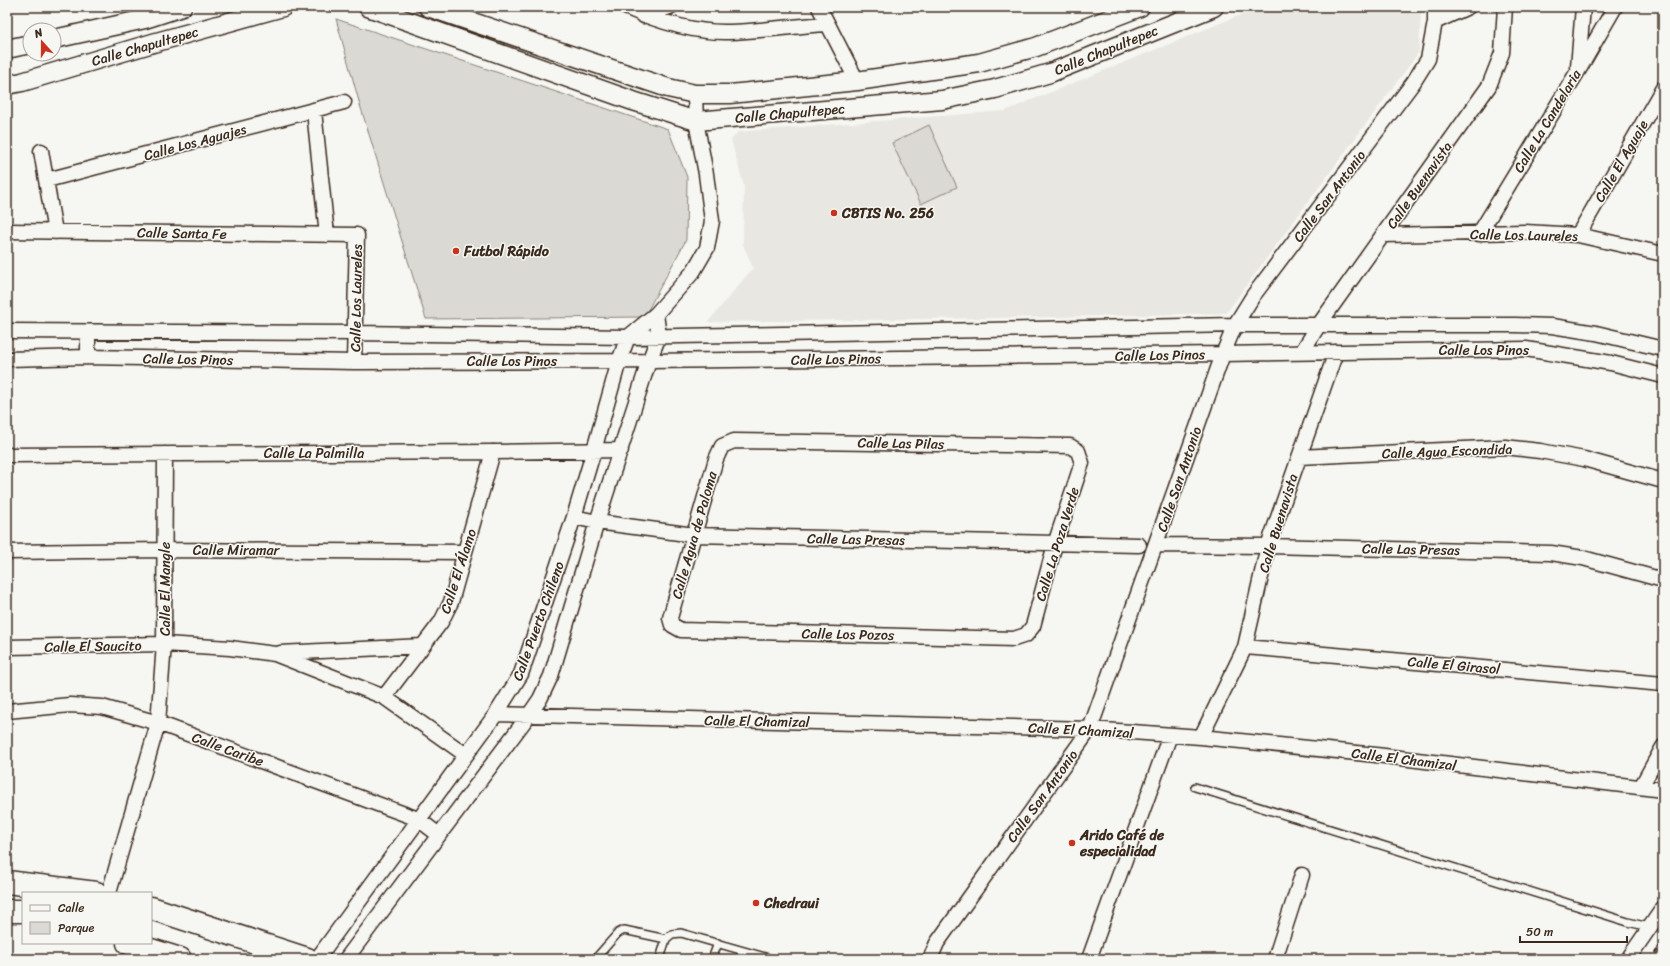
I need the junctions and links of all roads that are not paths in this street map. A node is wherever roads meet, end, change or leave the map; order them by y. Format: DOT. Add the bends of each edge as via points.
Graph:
graph roads {
  1 [pos="283,7"];
  2 [pos="368,7"];
  3 [pos="428,7"];
  4 [pos="625,7"];
  5 [pos="670,7"];
  6 [pos="819,7"];
  7 [pos="1140,7"];
  8 [pos="1214,7"];
  9 [pos="1435,7"];
  10 [pos="1468,7"];
  11 [pos="1505,7"];
  12 [pos="1583,7"];
  13 [pos="1615,7"];
  14 [pos="180,8"];
  15 [pos="644,16"];
  16 [pos="1435,22"];
  17 [pos="827,24"];
  18 [pos="181,35"];
  19 [pos="62,37"];
  20 [pos="22,46"];
  21 [pos="7,49"];
  22 [pos="1578,71"];
  23 [pos="857,81"];
  24 [pos="7,85"];
  25 [pos="1663,88"];
  26 [pos="695,94"];
  27 [pos="344,102"];
  28 [pos="314,111"];
  29 [pos="696,121"];
  30 [pos="42,151"];
  31 [pos="47,180"];
  32 [pos="7,231"];
  33 [pos="55,232"];
  34 [pos="1479,234"];
  35 [pos="1578,234"];
  36 [pos="327,235"];
  37 [pos="357,235"];
  38 [pos="1384,235"];
  39 [pos="1663,254"];
  40 [pos="656,314"];
  41 [pos="1235,325"];
  42 [pos="1318,326"];
  43 [pos="7,331"];
  44 [pos="88,332"];
  45 [pos="355,333"];
  46 [pos="659,336"];
  47 [pos="628,337"];
  48 [pos="1663,349"];
  49 [pos="1302,352"];
  50 [pos="1336,352"];
  51 [pos="1223,354"];
  52 [pos="88,357"];
  53 [pos="7,359"];
  54 [pos="618,360"];
  55 [pos="649,361"];
  56 [pos="354,362"];
  57 [pos="1663,376"];
  58 [pos="722,446"];
  59 [pos="594,450"];
  60 [pos="621,450"];
  61 [pos="1078,451"];
  62 [pos="493,452"];
  63 [pos="165,454"];
  64 [pos="7,455"];
  65 [pos="1299,457"];
  66 [pos="1663,481"];
  67 [pos="574,517"];
  68 [pos="597,522"];
  69 [pos="694,535"];
  70 [pos="1055,544"];
  71 [pos="1140,545"];
  72 [pos="1156,545"];
  73 [pos="1268,546"];
  74 [pos="165,550"];
  75 [pos="7,552"];
  76 [pos="465,552"];
  77 [pos="1663,580"];
  78 [pos="672,625"];
  79 [pos="1026,635"];
  80 [pos="164,644"];
  81 [pos="423,646"];
  82 [pos="7,647"];
  83 [pos="1246,647"];
  84 [pos="275,654"];
  85 [pos="1663,684"];
  86 [pos="384,697"];
  87 [pos="7,711"];
  88 [pos="496,714"];
  89 [pos="529,715"];
  90 [pos="158,723"];
  91 [pos="1090,729"];
  92 [pos="1170,735"];
  93 [pos="1201,737"];
  94 [pos="1663,747"];
  95 [pos="466,755"];
  96 [pos="1641,787"];
  97 [pos="1195,788"];
  98 [pos="1663,790"];
  99 [pos="418,819"];
  100 [pos="439,835"];
  101 [pos="1302,875"];
  102 [pos="7,882"];
  103 [pos="88,892"];
  104 [pos="109,892"];
  105 [pos="152,908"];
  106 [pos="1663,908"];
  107 [pos="7,911"];
  108 [pos="22,911"];
  109 [pos="1649,927"];
  110 [pos="666,938"];
  111 [pos="718,943"];
  112 [pos="131,944"];
  113 [pos="754,956"];
  114 [pos="180,959"];
  115 [pos="307,959"];
  116 [pos="317,959"];
  117 [pos="346,959"];
  118 [pos="595,959"];
  119 [pos="660,959"];
  120 [pos="712,959"];
  121 [pos="772,959"];
  122 [pos="930,959"];
  123 [pos="1090,959"];
  124 [pos="1275,959"];
  125 [pos="1628,959"];
  1 -- 18 [label="street, Calle Chapultepec"];
  2 -- 29 [label="street, Calle Chapultepec"];
  3 -- 26 [label="street, Calle Chapultepec" via="668,88"];
  4 -- 15 [label="street"];
  5 -- 15 [label="street"];
  6 -- 17 [label="street"];
  7 -- 23 [label="street, Calle Chapultepec" via="1036,47 979,63"];
  8 -- 29 [label="street, Calle Chapultepec" via="1050,73 995,89 942,100"];
  9 -- 16 [label="street, Calle San Antonio"];
  10 -- 16 [label="street"];
  11 -- 38 [label="street, Calle Buenavista" via="1502,53 1489,86"];
  12 -- 22 [label="street"];
  13 -- 22 [label="street, Calle La Candelaria"];
  14 -- 18 [label="street" via="164,21 162,30 164,33"];
  14 -- 19 [label="street, Calle Chapultepec" via="145,19"];
  15 -- 17 [label="street" via="704,31 728,32"];
  16 -- 41 [label="street, Calle San Antonio" via="1428,59 1413,83 1253,296"];
  17 -- 23 [label="street"];
  18 -- 24 [label="street, Calle Chapultepec"];
  20 -- 21 [label="street"];
  22 -- 34 [label="street, Calle La Candelaria"];
  23 -- 26 [label="street, Calle Chapultepec" via="730,94"];
  25 -- 35 [label="street, Calle El Aguaje"];
  26 -- 29 [label="street, Calle Puerto Chileno"];
  27 -- 28 [label="street, Calle Los Aguajes"];
  28 -- 31 [label="street, Calle Los Aguajes"];
  28 -- 36 [label="street"];
  29 -- 40 [label="street, Calle Puerto Chileno" via="712,221 707,248 693,272"];
  30 -- 31 [label="street"];
  31 -- 33 [label="street"];
  32 -- 33 [label="street, Calle Santa Fe"];
  33 -- 36 [label="street, Calle Santa Fe"];
  34 -- 35 [label="street, Calle Los Laureles"];
  34 -- 38 [label="street, Calle Los Laureles"];
  35 -- 39 [label="street, Calle Los Laureles"];
  36 -- 37 [label="street, Calle Santa Fe"];
  37 -- 45 [label="street, Calle Los Laureles"];
  38 -- 42 [label="street, Calle Buenavista"];
  40 -- 46 [label="street, Calle Puerto Chileno"];
  40 -- 47 [label="street, Calle Puerto Chileno"];
  41 -- 42 [label="street, Calle Los Pinos"];
  41 -- 46 [label="street, Calle Los Pinos"];
  41 -- 51 [label="street, Calle San Antonio"];
  42 -- 48 [label="street, Calle Los Pinos" via="1552,326 1596,333"];
  42 -- 49 [label="street, Calle Buenavista"];
  43 -- 44 [label="street, Calle Los Pinos"];
  44 -- 45 [label="street, Calle Los Pinos"];
  44 -- 52 [label="street"];
  45 -- 47 [label="street, Calle Los Pinos"];
  45 -- 56 [label="street, Calle Los Laureles"];
  46 -- 47 [label="street, Calle Los Pinos"];
  46 -- 55 [label="street, Calle Puerto Chileno"];
  47 -- 54 [label="street, Calle Puerto Chileno"];
  49 -- 50 [label="street, Calle Los Pinos"];
  49 -- 51 [label="street, Calle Los Pinos"];
  50 -- 57 [label="street, Calle Los Pinos" via="1526,349 1612,363"];
  50 -- 65 [label="street, Calle Buenavista"];
  51 -- 55 [label="street, Calle Los Pinos"];
  51 -- 72 [label="street, Calle San Antonio"];
  52 -- 53 [label="street, Calle Los Pinos"];
  52 -- 56 [label="street, Calle Los Pinos"];
  54 -- 55 [label="street, Calle Los Pinos"];
  54 -- 56 [label="street, Calle Los Pinos"];
  54 -- 59 [label="street, Calle Puerto Chileno"];
  55 -- 60 [label="street, Calle Puerto Chileno"];
  58 -- 61 [label="street, Calle Las Pilas" via="734,441 1070,446"];
  58 -- 69 [label="street, Calle Agua de Paloma"];
  59 -- 60 [label="street, Calle La Palmilla"];
  59 -- 62 [label="street, Calle La Palmilla"];
  59 -- 67 [label="street, Calle Puerto Chileno"];
  60 -- 68 [label="street, Calle Puerto Chileno"];
  61 -- 70 [label="street, Calle La Poza Verde" via="1082,463"];
  62 -- 63 [label="street, Calle La Palmilla"];
  62 -- 76 [label="street, Calle El Álamo"];
  63 -- 64 [label="street, Calle La Palmilla"];
  63 -- 74 [label="street, Calle El Mangle"];
  65 -- 66 [label="street, Calle Agua Escondida" via="1505,447 1584,459"];
  65 -- 73 [label="street, Calle Buenavista"];
  67 -- 68 [label="street, Calle Las Presas"];
  67 -- 88 [label="street, Calle Puerto Chileno" via="521,674"];
  68 -- 69 [label="street, Calle Las Presas"];
  68 -- 89 [label="street, Calle Puerto Chileno" via="552,676"];
  69 -- 70 [label="street, Calle Las Presas"];
  69 -- 78 [label="street, Calle Agua de Paloma" via="670,618"];
  70 -- 71 [label="street, Calle Las Presas"];
  70 -- 79 [label="street, Calle La Poza Verde" via="1034,626"];
  72 -- 73 [label="street, Calle Las Presas"];
  72 -- 91 [label="street, Calle San Antonio"];
  73 -- 77 [label="street, Calle Las Presas" via="1551,552"];
  73 -- 83 [label="street, Calle Buenavista"];
  74 -- 75 [label="street, Calle Miramar"];
  74 -- 76 [label="street, Calle Miramar"];
  74 -- 80 [label="street, Calle El Mangle"];
  76 -- 81 [label="street, Calle El Álamo" via="451,602 441,622"];
  78 -- 79 [label="street, Calle Los Pozos" via="681,630 1014,639"];
  80 -- 82 [label="street, Calle El Saucito"];
  80 -- 84 [label="street, Calle El Saucito"];
  80 -- 90 [label="street, Calle El Mangle"];
  81 -- 84 [label="street, Calle El Saucito"];
  81 -- 86 [label="street, Calle El Álamo"];
  83 -- 85 [label="street, Calle El Girasol"];
  83 -- 93 [label="street, Calle Buenavista"];
  84 -- 86 [label="street, Calle El Saucito"];
  86 -- 95 [label="street, Calle El Saucito"];
  87 -- 90 [label="street, Calle Caribe" via="70,705 102,707"];
  88 -- 89 [label="street, Calle El Chamizal"];
  88 -- 95 [label="street, Calle Puerto Chileno"];
  89 -- 91 [label="street, Calle El Chamizal"];
  89 -- 100 [label="street, Calle Puerto Chileno"];
  90 -- 99 [label="street, Calle Caribe"];
  90 -- 104 [label="street, Calle El Mangle"];
  91 -- 92 [label="street, Calle El Chamizal"];
  91 -- 122 [label="street, Calle San Antonio" via="937,943"];
  92 -- 93 [label="street, Calle El Chamizal"];
  92 -- 123 [label="street"];
  93 -- 96 [label="street, Calle El Chamizal"];
  94 -- 96 [label="street"];
  95 -- 99 [label="street, Calle Puerto Chileno"];
  96 -- 98 [label="street, Calle El Chamizal"];
  97 -- 109 [label="lane"];
  99 -- 100 [label="street, Calle Caribe"];
  99 -- 116 [label="street, Calle Puerto Chileno"];
  100 -- 117 [label="street, Calle Puerto Chileno"];
  101 -- 124 [label="street"];
  102 -- 103 [label="main road"];
  105 -- 115 [label="main road"];
  106 -- 109 [label="street"];
  107 -- 108 [label="main road"];
  109 -- 125 [label="street"];
  110 -- 111 [label="lane" via="681,933"];
  110 -- 118 [label="lane" via="624,930 618,933"];
  110 -- 119 [label="lane"];
  111 -- 113 [label="lane"];
  111 -- 120 [label="lane"];
  112 -- 114 [label="main road"];
  113 -- 121 [label="lane"];
}
